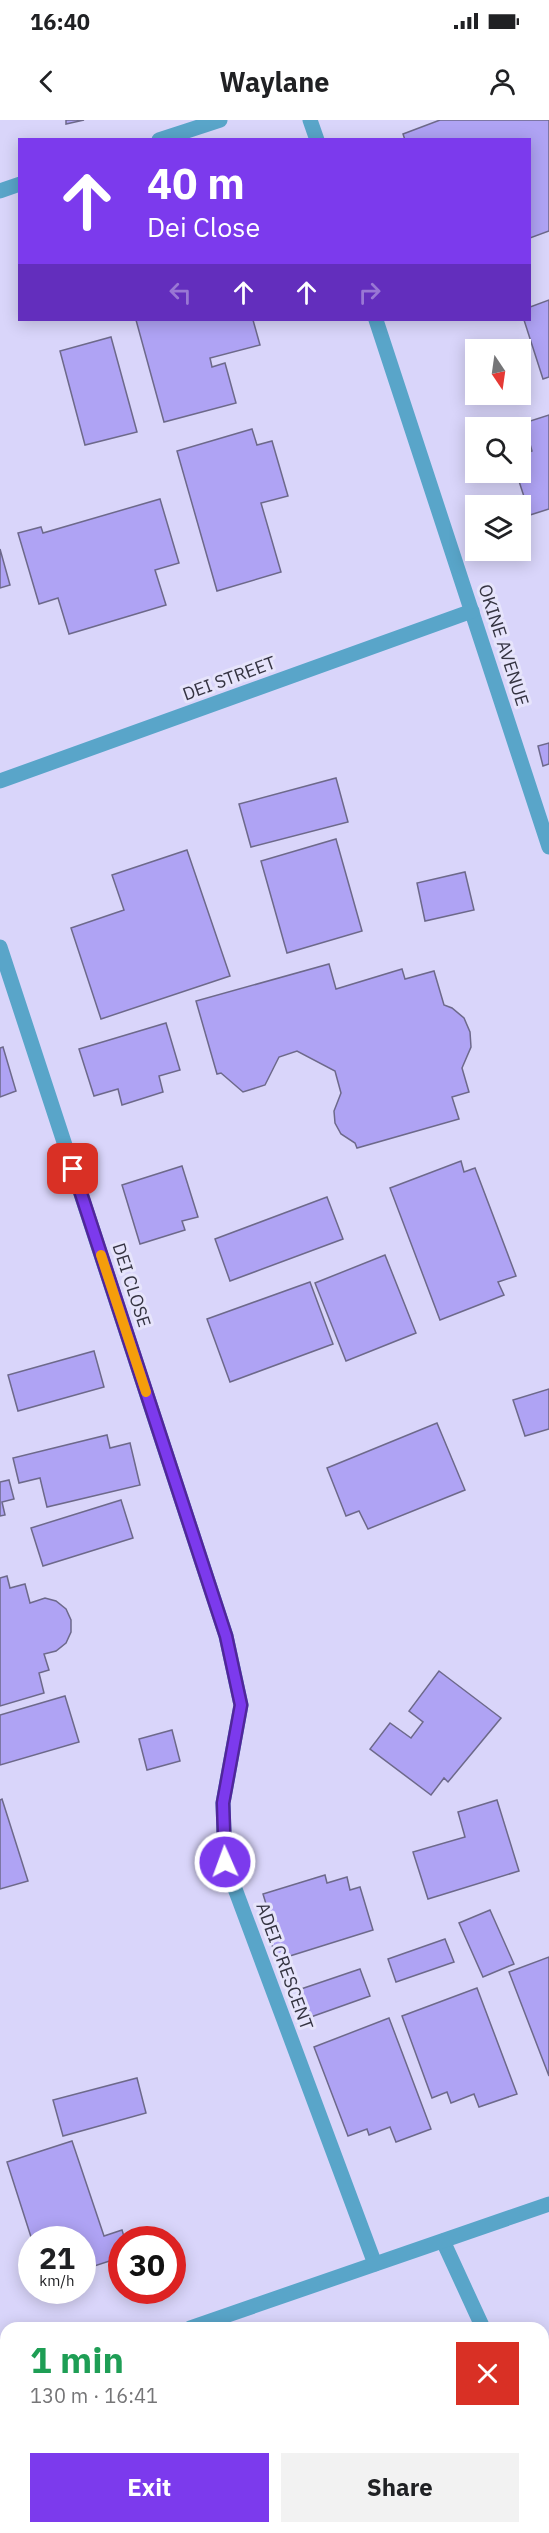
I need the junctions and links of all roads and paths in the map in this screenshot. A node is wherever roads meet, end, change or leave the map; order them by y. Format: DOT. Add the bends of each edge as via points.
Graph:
graph roads {
  1 [pos="220,120"];
  2 [pos="310,120"];
  3 [pos="165,138"];
  4 [pos="316,138"];
  5 [pos="18,185"];
  6 [pos="0,191"];
  7 [pos="376,321"];
  8 [pos="472,611"];
  9 [pos="0,781"];
  10 [pos="549,847"];
  11 [pos="0,946"];
  12 [pos="226,1636"];
  13 [pos="549,2204"];
  14 [pos="443,2241"];
  15 [pos="375,2264"];
  16 [pos="207,2322"];
  17 [pos="480,2322"];
  1 -- 3 [label="street"];
  2 -- 4 [label="street"];
  5 -- 6 [label="street"];
  7 -- 8 [label="street, OKINE AVENUE"];
  8 -- 9 [label="street, DEI STREET"];
  8 -- 10 [label="street, OKINE AVENUE"];
  11 -- 12 [label="street, DEI CLOSE"];
  12 -- 15 [label="street, ADEI CRESCENT" via="241,1705 223,1803 225,1862"];
  13 -- 14 [label="street"];
  14 -- 15 [label="street"];
  14 -- 17 [label="street"];
  15 -- 16 [label="street"];
}
